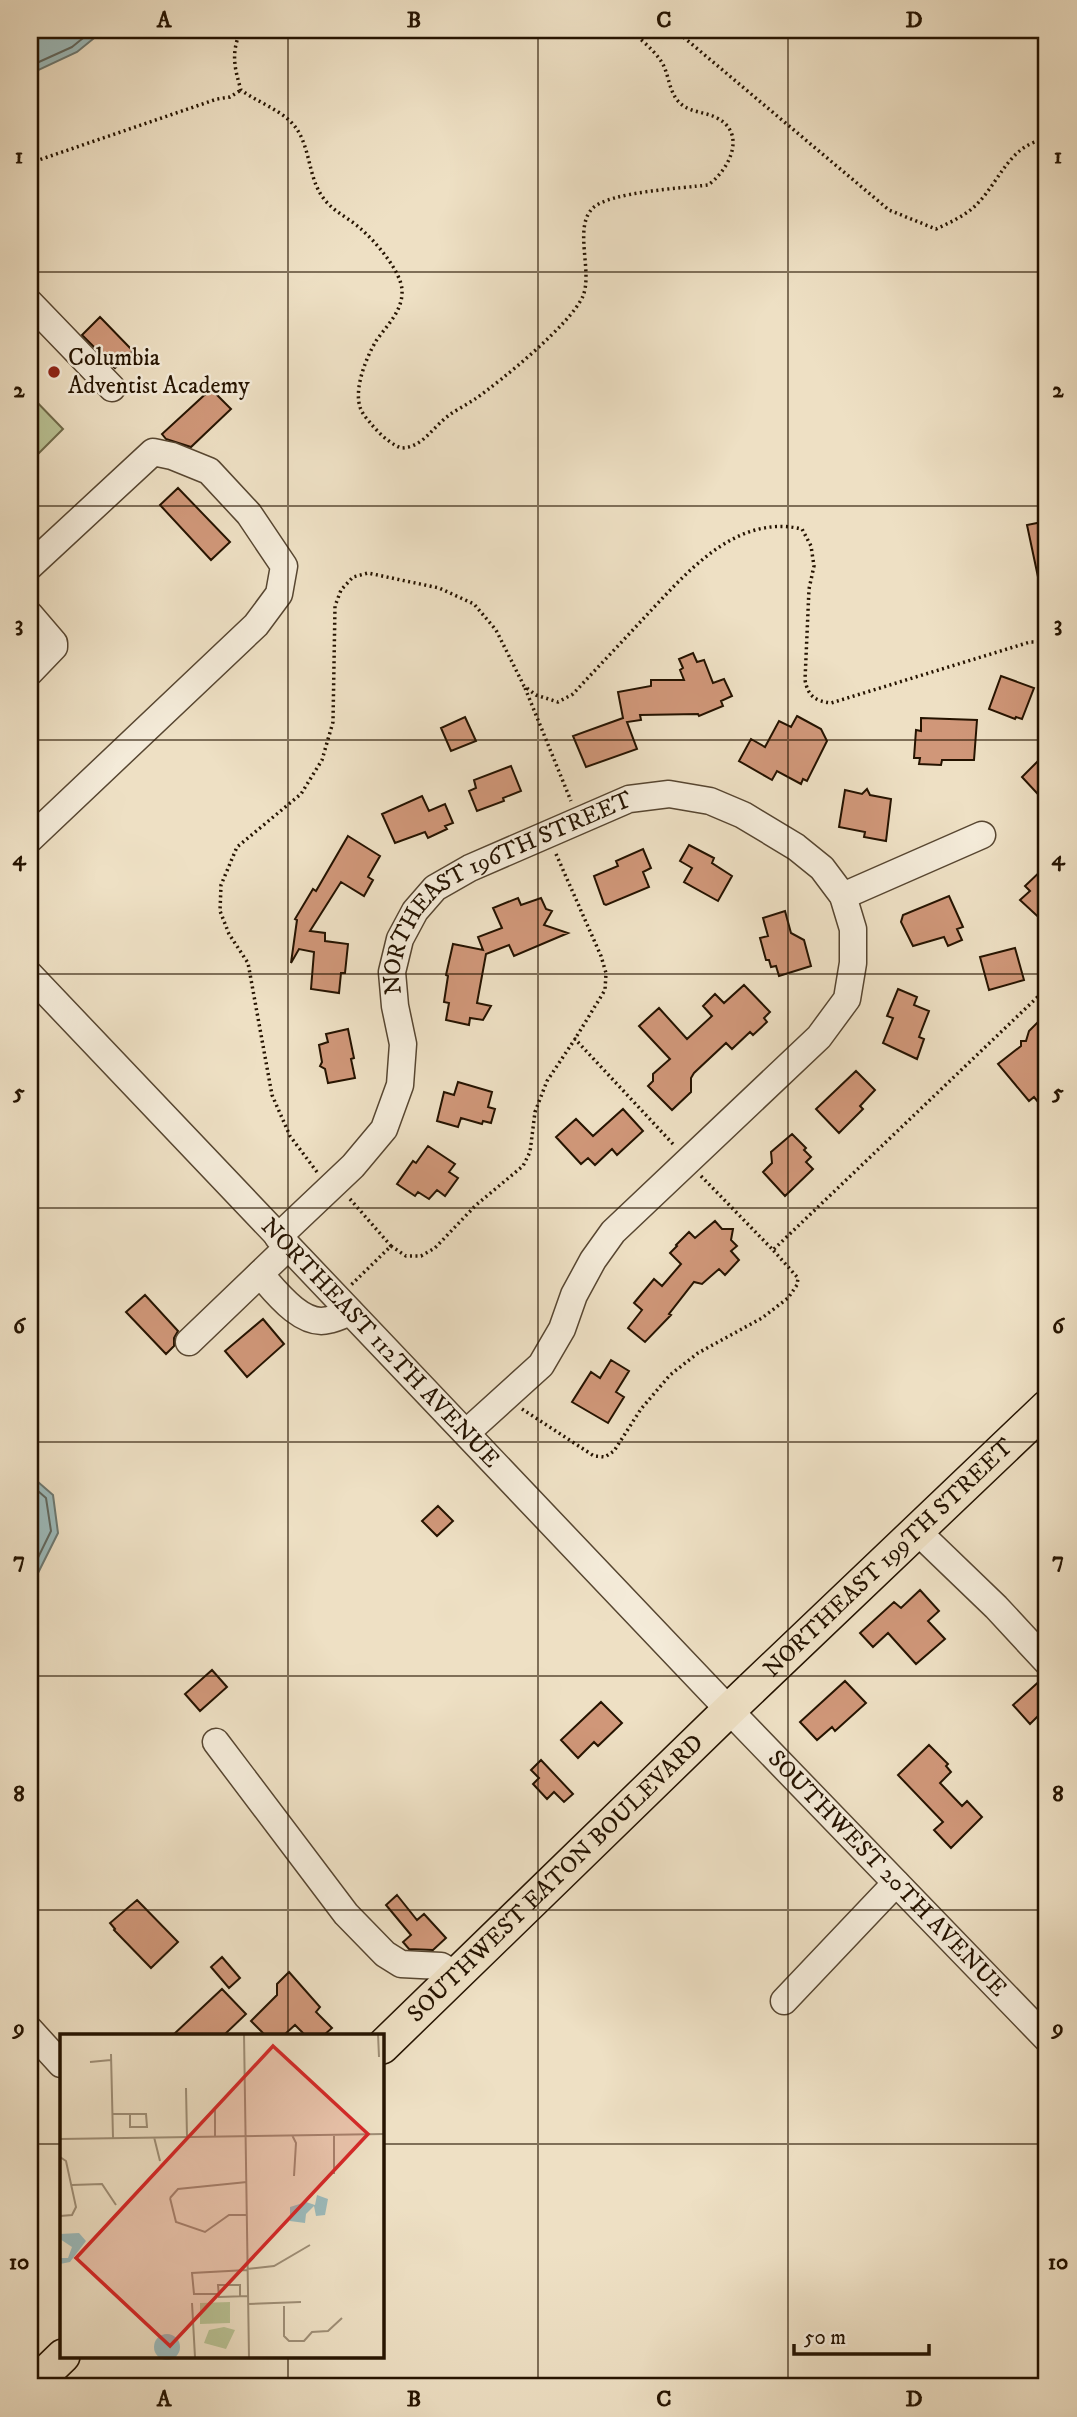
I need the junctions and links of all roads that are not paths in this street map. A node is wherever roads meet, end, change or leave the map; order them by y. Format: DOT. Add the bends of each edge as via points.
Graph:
graph roads {
  1 [pos="30,303"];
  2 [pos="112,388"];
  3 [pos="30,566"];
  4 [pos="30,615"];
  5 [pos="30,671"];
  6 [pos="982,835"];
  7 [pos="30,839"];
  8 [pos="843,896"];
  9 [pos="30,975"];
  10 [pos="283,1242"];
  11 [pos="260,1274"];
  12 [pos="343,1305"];
  13 [pos="188,1342"];
  14 [pos="1047,1407"];
  15 [pos="466,1433"];
  16 [pos="917,1531"];
  17 [pos="1047,1662"];
  18 [pos="729,1710"];
  19 [pos="216,1742"];
  20 [pos="896,1883"];
  21 [pos="456,1975"];
  22 [pos="784,2001"];
  23 [pos="30,2030"];
  24 [pos="1047,2039"];
  25 [pos="383,2046"];
  26 [pos="60,2063"];
  27 [pos="61,2358"];
  28 [pos="31,2387"];
  1 -- 2 [label="street"];
  3 -- 7 [label="street" via="153,452 209,471 249,514 284,566 279,594 256,625"];
  4 -- 5 [label="street" via="54,643"];
  6 -- 8 [label="street"];
  8 -- 10 [label="street, NORTHEAST 196TH STREET" via="805,854 743,815 710,800 669,794 629,799 446,881 415,911 400,939 392,972 403,1044 400,1085 384,1129"];
  8 -- 15 [label="street" via="853,929 847,999 819,1037 613,1232 593,1260 541,1364"];
  9 -- 10 [label="street, NORTHEAST 112TH AVENUE"];
  10 -- 11 [label="street, NORTHEAST 196TH STREET"];
  10 -- 12 [label="street, NORTHEAST 112TH AVENUE"];
  11 -- 12 [label="street" via="290,1307 311,1318 325,1322"];
  11 -- 13 [label="street, NORTHEAST 196TH STREET"];
  12 -- 15 [label="street, NORTHEAST 112TH AVENUE"];
  14 -- 16 [label="main road, NORTHEAST 199TH STREET"];
  15 -- 18 [label="street, NORTHEAST 112TH AVENUE"];
  16 -- 17 [label="street"];
  16 -- 18 [label="main road, NORTHEAST 199TH STREET"];
  18 -- 20 [label="street, SOUTHWEST 20TH AVENUE"];
  18 -- 21 [label="main road, SOUTHWEST EATON BOULEVARD"];
  19 -- 21 [label="street" via="346,1914 385,1954 401,1964 441,1966"];
  20 -- 22 [label="street"];
  20 -- 24 [label="street, SOUTHWEST 20TH AVENUE"];
  21 -- 25 [label="main road, SOUTHWEST EATON BOULEVARD"];
  23 -- 26 [label="street"];
  27 -- 28 [label="main road"];
}
